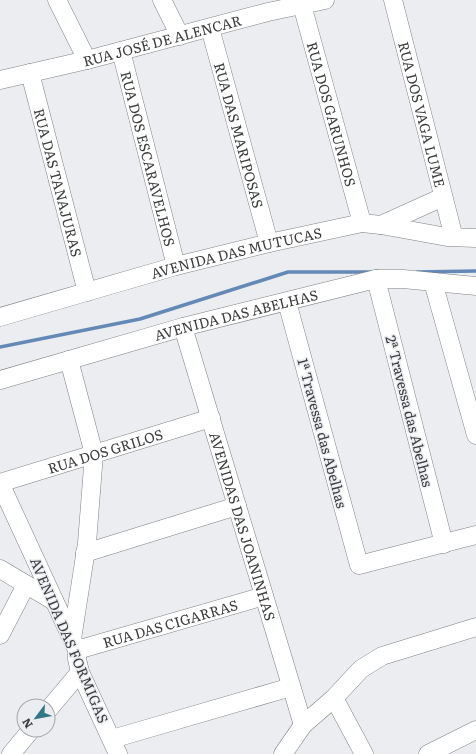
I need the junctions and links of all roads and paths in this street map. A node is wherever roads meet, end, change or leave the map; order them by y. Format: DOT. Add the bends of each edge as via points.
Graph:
graph roads {
  1 [pos="57,0"];
  2 [pos="162,0"];
  3 [pos="325,0"];
  4 [pos="393,0"];
  5 [pos="302,5"];
  6 [pos="265,6"];
  7 [pos="210,28"];
  8 [pos="180,36"];
  9 [pos="121,51"];
  10 [pos="87,60"];
  11 [pos="30,73"];
  12 [pos="0,80"];
  13 [pos="443,197"];
  14 [pos="362,223"];
  15 [pos="381,225"];
  16 [pos="452,230"];
  17 [pos="476,238"];
  18 [pos="268,243"];
  19 [pos="176,266"];
  20 [pos="376,279"];
  21 [pos="433,282"];
  22 [pos="476,286"];
  23 [pos="87,292"];
  24 [pos="287,302"];
  25 [pos="0,317"];
  26 [pos="183,327"];
  27 [pos="69,360"];
  28 [pos="0,380"];
  29 [pos="210,418"];
  30 [pos="476,435"];
  31 [pos="94,454"];
  32 [pos="0,483"];
  33 [pos="237,506"];
  34 [pos="476,535"];
  35 [pos="444,544"];
  36 [pos="85,554"];
  37 [pos="0,569"];
  38 [pos="26,585"];
  39 [pos="264,596"];
  40 [pos="54,601"];
  41 [pos="476,627"];
  42 [pos="0,634"];
  43 [pos="74,644"];
  44 [pos="80,672"];
  45 [pos="291,687"];
  46 [pos="334,698"];
  47 [pos="56,700"];
  48 [pos="303,725"];
  49 [pos="476,730"];
  50 [pos="24,738"];
  51 [pos="115,746"];
  52 [pos="11,754"];
  53 [pos="283,754"];
  54 [pos="364,754"];
  55 [pos="428,754"];
  1 -- 10 [label="street"];
  2 -- 8 [label="street"];
  3 -- 5 [label="street, RUA JOSÉ DE ALENCAR"];
  4 -- 13 [label="street, RUA DOS VAGA LUME"];
  5 -- 6 [label="street, RUA JOSÉ DE ALENCAR"];
  5 -- 14 [label="street, RUA DOS GARUNHOS"];
  6 -- 7 [label="street, RUA JOSÉ DE ALENCAR"];
  7 -- 8 [label="street, RUA JOSÉ DE ALENCAR"];
  7 -- 18 [label="street, RUA DAS MARIPOSAS"];
  8 -- 9 [label="street, RUA JOSÉ DE ALENCAR"];
  9 -- 10 [label="street, RUA JOSÉ DE ALENCAR"];
  9 -- 19 [label="street, RUA DOS ESCARAVELHOS"];
  10 -- 11 [label="street, RUA JOSÉ DE ALENCAR"];
  11 -- 12 [label="street, RUA JOSÉ DE ALENCAR"];
  11 -- 23 [label="street, RUA DAS TANAJURAS"];
  13 -- 15 [label="street"];
  13 -- 16 [label="street, RUA DOS VAGA LUME"];
  14 -- 15 [label="street, AVENIDA DAS MUTUCAS"];
  14 -- 18 [label="street, AVENIDA DAS MUTUCAS"];
  15 -- 17 [label="street, AVENIDA DAS MUTUCAS" via="447,237"];
  18 -- 19 [label="street, AVENIDA DAS MUTUCAS"];
  19 -- 23 [label="street, AVENIDA DAS MUTUCAS"];
  20 -- 21 [label="street, AVENIDA DAS ABELHAS"];
  20 -- 24 [label="street, AVENIDA DAS ABELHAS"];
  20 -- 35 [label="street, 2ª Travessa das Abelhas"];
  21 -- 22 [label="street, AVENIDA DAS ABELHAS"];
  21 -- 30 [label="street"];
  23 -- 25 [label="street, AVENIDA DAS MUTUCAS"];
  24 -- 26 [label="street, AVENIDA DAS ABELHAS"];
  24 -- 35 [label="street, 1ª Travessa das Abelhas" via="359,564"];
  26 -- 27 [label="street, AVENIDA DAS ABELHAS"];
  26 -- 29 [label="street, AVENIDAS DAS JOANINHAS"];
  27 -- 28 [label="street, AVENIDA DAS ABELHAS"];
  27 -- 31 [label="street"];
  29 -- 31 [label="street, RUA DOS GRILOS"];
  29 -- 33 [label="street, AVENIDAS DAS JOANINHAS"];
  31 -- 32 [label="street, RUA DOS GRILOS"];
  31 -- 36 [label="street"];
  32 -- 40 [label="street, AVENIDA DAS FORMIGAS"];
  33 -- 36 [label="street"];
  33 -- 39 [label="street, AVENIDAS DAS JOANINHAS"];
  34 -- 35 [label="street"];
  36 -- 43 [label="street"];
  37 -- 38 [label="street"];
  38 -- 40 [label="street"];
  38 -- 42 [label="street"];
  39 -- 43 [label="street, RUA DAS CIGARRAS"];
  39 -- 45 [label="street, AVENIDAS DAS JOANINHAS"];
  40 -- 43 [label="street, AVENIDA DAS FORMIGAS"];
  41 -- 46 [label="street" via="382,656 360,669"];
  43 -- 44 [label="street, AVENIDA DAS FORMIGAS"];
  44 -- 47 [label="street"];
  44 -- 51 [label="street, AVENIDA DAS FORMIGAS"];
  45 -- 48 [label="street, AVENIDAS DAS JOANINHAS"];
  45 -- 51 [label="street"];
  46 -- 48 [label="street"];
  46 -- 54 [label="street"];
  48 -- 53 [label="street"];
  49 -- 55 [label="street"];
  50 -- 52 [label="street"];
}
